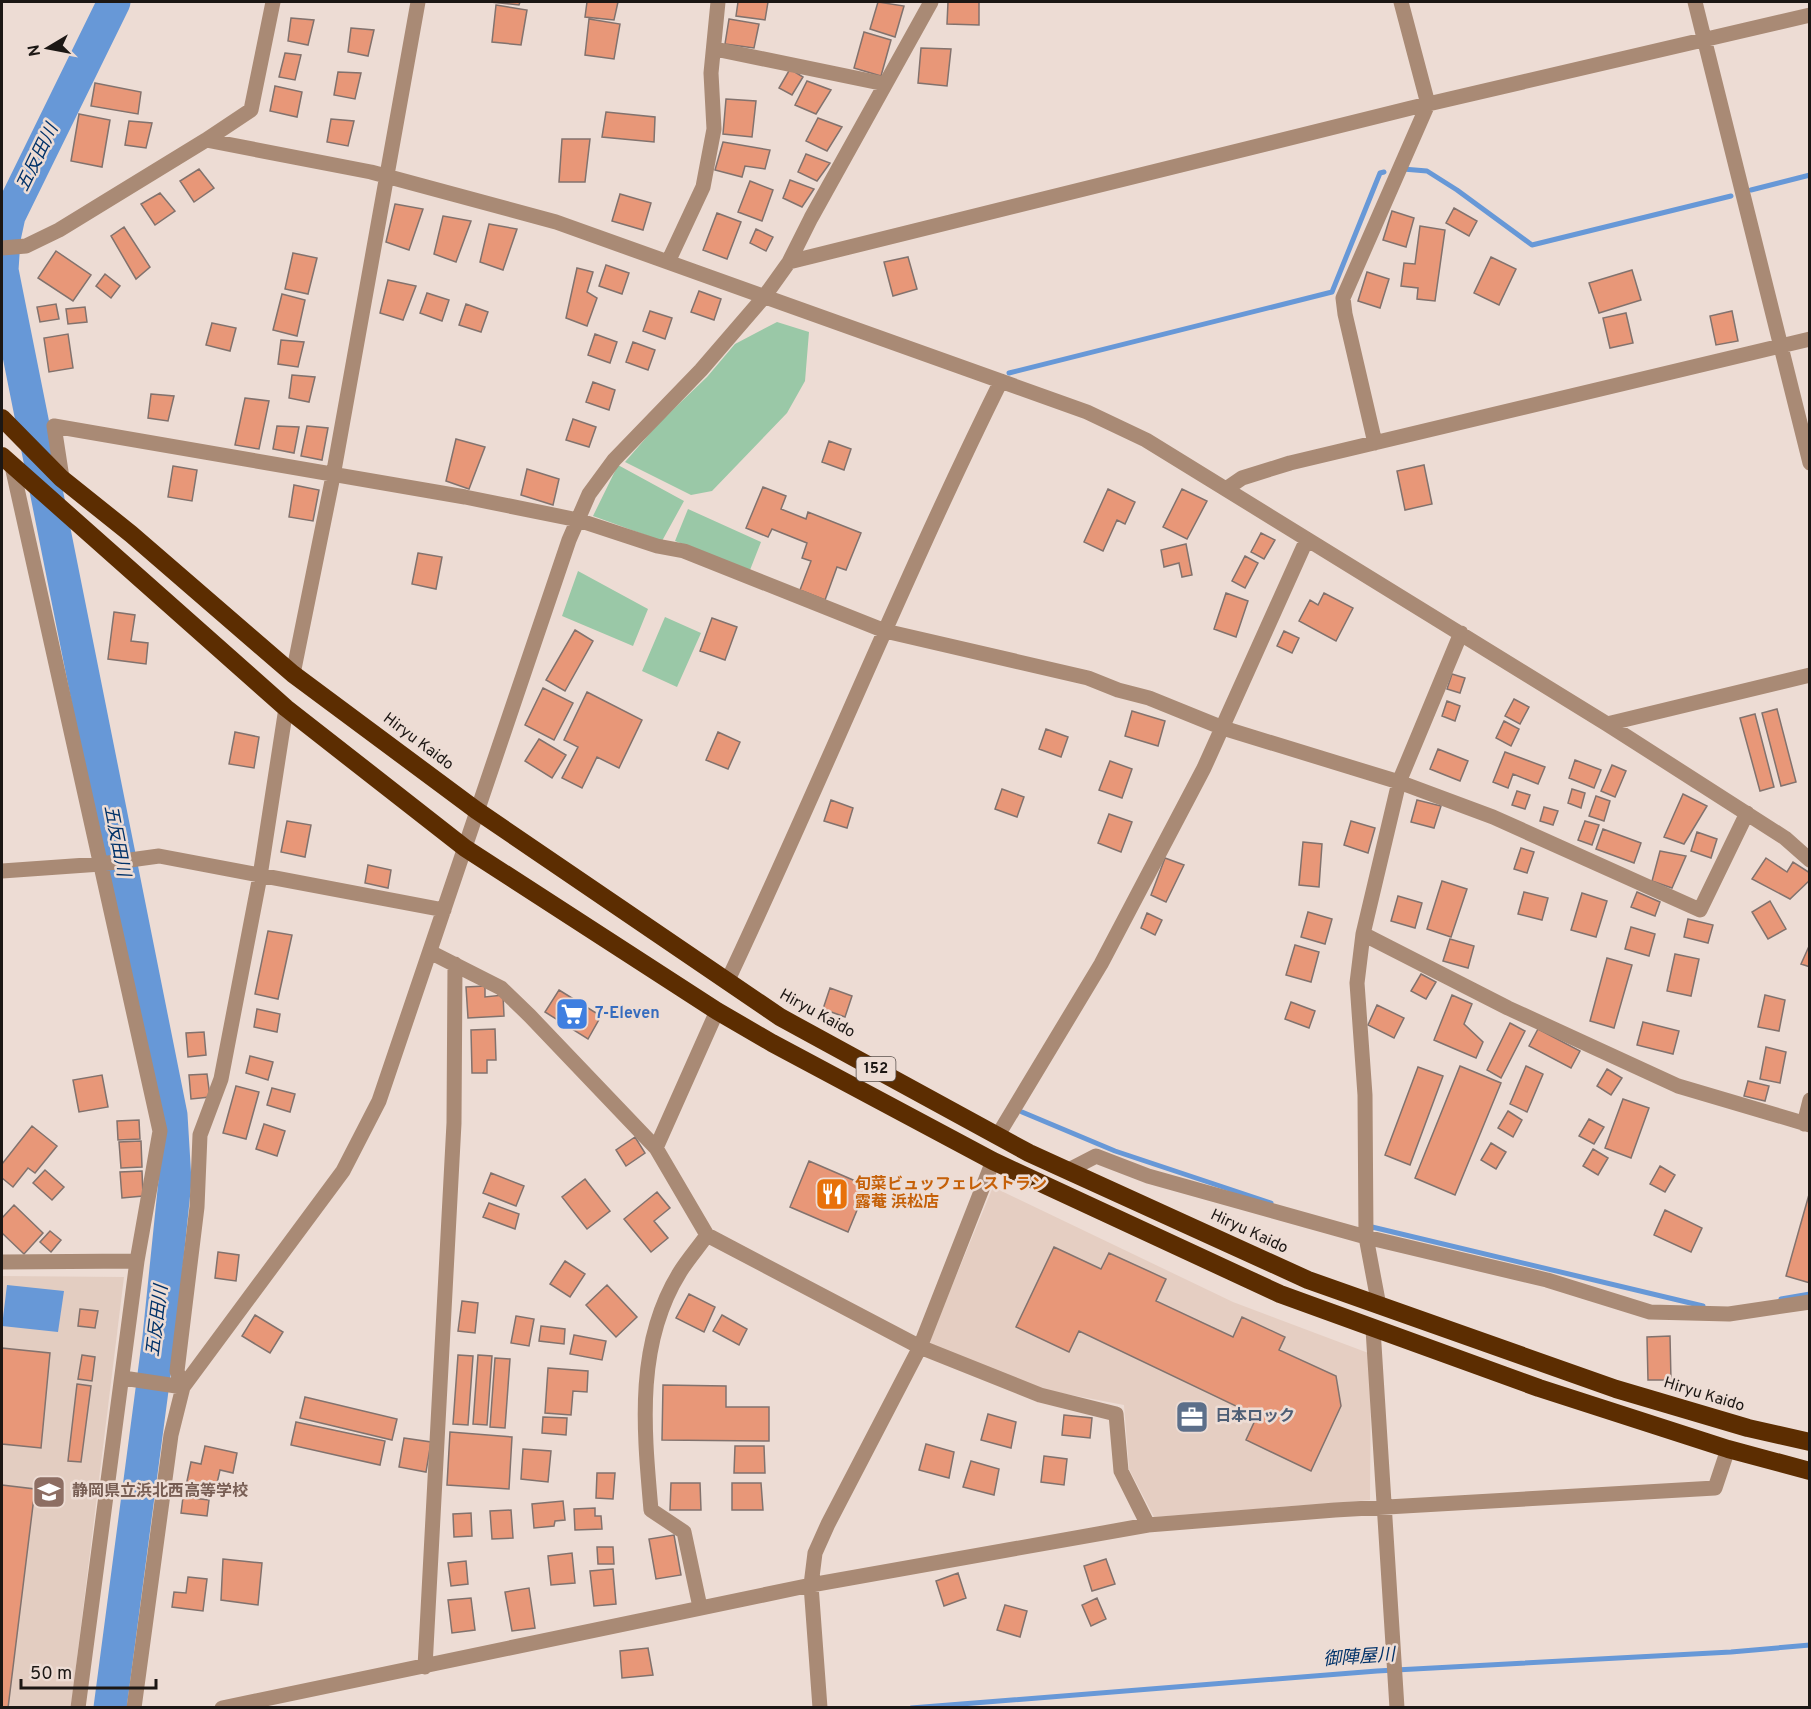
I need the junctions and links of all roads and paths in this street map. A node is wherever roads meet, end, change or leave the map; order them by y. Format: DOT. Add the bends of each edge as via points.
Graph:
graph roads {
  1 [pos="273,2"];
  2 [pos="418,2"];
  3 [pos="718,2"];
  4 [pos="931,2"];
  5 [pos="1401,2"];
  6 [pos="1695,2"];
  7 [pos="1809,15"];
  8 [pos="1704,39"];
  9 [pos="715,49"];
  10 [pos="885,84"];
  11 [pos="1428,104"];
  12 [pos="206,140"];
  13 [pos="388,176"];
  14 [pos="8,248"];
  15 [pos="668,262"];
  16 [pos="789,262"];
  17 [pos="764,297"];
  18 [pos="1809,339"];
  19 [pos="1780,346"];
  20 [pos="1001,381"];
  21 [pos="5,422"];
  22 [pos="1375,443"];
  23 [pos="1809,463"];
  24 [pos="11,464"];
  25 [pos="333,476"];
  26 [pos="61,478"];
  27 [pos="1226,489"];
  28 [pos="578,520"];
  29 [pos="1307,539"];
  30 [pos="885,631"];
  31 [pos="1461,633"];
  32 [pos="293,674"];
  33 [pos="1809,675"];
  34 [pos="286,708"];
  35 [pos="1607,724"];
  36 [pos="1223,728"];
  37 [pos="1399,782"];
  38 [pos="476,810"];
  39 [pos="1747,813"];
  40 [pos="465,848"];
  41 [pos="1809,860"];
  42 [pos="104,864"];
  43 [pos="2,871"];
  44 [pos="260,876"];
  45 [pos="444,910"];
  46 [pos="1363,934"];
  47 [pos="430,952"];
  48 [pos="455,964"];
  49 [pos="727,982"];
  50 [pos="717,1011"];
  51 [pos="1809,1100"];
  52 [pos="1807,1124"];
  53 [pos="999,1135"];
  54 [pos="656,1148"];
  55 [pos="993,1161"];
  56 [pos="1067,1170"];
  57 [pos="707,1235"];
  58 [pos="1366,1237"];
  59 [pos="137,1261"];
  60 [pos="2,1262"];
  61 [pos="1809,1302"];
  62 [pos="1378,1306"];
  63 [pos="1373,1329"];
  64 [pos="920,1347"];
  65 [pos="130,1379"];
  66 [pos="177,1385"];
  67 [pos="1809,1442"];
  68 [pos="1728,1449"];
  69 [pos="1809,1471"];
  70 [pos="1384,1508"];
  71 [pos="1148,1525"];
  72 [pos="811,1586"];
  73 [pos="700,1607"];
  74 [pos="425,1666"];
  75 [pos="78,1707"];
  76 [pos="134,1707"];
  77 [pos="222,1707"];
  78 [pos="820,1707"];
  79 [pos="1397,1707"];
  1 -- 12 [label="street" via="251,110"];
  2 -- 13 [label="street"];
  3 -- 9 [label="street"];
  4 -- 10 [label="street"];
  5 -- 11 [label="street"];
  6 -- 8 [label="street"];
  7 -- 8 [label="street"];
  8 -- 11 [label="street"];
  8 -- 19 [label="street"];
  9 -- 10 [label="street"];
  9 -- 15 [label="street" via="711,73 714,129 703,187"];
  10 -- 16 [label="street"];
  11 -- 16 [label="street"];
  11 -- 22 [label="street" via="1343,298"];
  12 -- 13 [label="street"];
  12 -- 14 [label="street" via="59,230 26,246"];
  13 -- 15 [label="street" via="556,222"];
  13 -- 25 [label="street"];
  15 -- 17 [label="street"];
  16 -- 17 [label="street"];
  17 -- 20 [label="street"];
  17 -- 28 [label="street" via="614,460 589,494"];
  18 -- 19 [label="street"];
  19 -- 22 [label="street"];
  19 -- 23 [label="street"];
  20 -- 27 [label="street" via="1087,412 1146,440"];
  20 -- 30 [label="street"];
  21 -- 26 [label="highway, Hiryu Kaido / 152"];
  22 -- 27 [label="street" via="1252,475"];
  24 -- 34 [label="highway, 152"];
  24 -- 42 [label="street"];
  25 -- 26 [label="street" via="54,426"];
  25 -- 28 [label="street"];
  25 -- 32 [label="street"];
  26 -- 32 [label="highway, Hiryu Kaido / 152"];
  27 -- 29 [label="street"];
  28 -- 30 [label="street" via="684,551"];
  28 -- 38 [label="street"];
  29 -- 31 [label="street"];
  29 -- 36 [label="street"];
  30 -- 36 [label="street" via="1089,678"];
  30 -- 49 [label="street"];
  31 -- 35 [label="street"];
  31 -- 37 [label="street"];
  32 -- 38 [label="highway, Hiryu Kaido / 152"];
  33 -- 35 [label="street"];
  34 -- 40 [label="highway, 152"];
  34 -- 44 [label="street"];
  35 -- 39 [label="street"];
  36 -- 37 [label="street"];
  36 -- 53 [label="street" via="1101,963"];
  37 -- 39 [label="street" via="1493,817 1700,910"];
  37 -- 46 [label="street"];
  38 -- 40 [label="street"];
  38 -- 49 [label="highway, Hiryu Kaido / 152"];
  39 -- 41 [label="street" via="1785,838"];
  40 -- 45 [label="street"];
  40 -- 50 [label="highway, 152"];
  42 -- 43 [label="street"];
  42 -- 44 [label="street" via="159,856"];
  42 -- 59 [label="street" via="160,1131"];
  44 -- 45 [label="street"];
  44 -- 66 [label="street" via="221,1079 200,1135 197,1207"];
  45 -- 47 [label="street"];
  46 -- 52 [label="street" via="1508,1008 1678,1086"];
  46 -- 58 [label="street" via="1357,983 1365,1095"];
  47 -- 48 [label="street"];
  47 -- 66 [label="street" via="379,1101 343,1170"];
  48 -- 54 [label="street" via="501,988"];
  48 -- 74 [label="street" via="454,1123"];
  49 -- 53 [label="highway, Hiryu Kaido / 152" via="780,1017"];
  50 -- 54 [label="street"];
  50 -- 55 [label="highway, 152"];
  51 -- 52 [label="street"];
  53 -- 56 [label="highway, Hiryu Kaido / 152"];
  54 -- 57 [label="street"];
  55 -- 63 [label="highway, 152" via="1280,1294"];
  55 -- 64 [label="street"];
  56 -- 58 [label="street" via="1096,1156 1148,1176"];
  56 -- 62 [label="highway, Hiryu Kaido / 152" via="1308,1280"];
  57 -- 64 [label="street"];
  57 -- 73 [label="street" via="680,1272 662,1310 647,1374 644,1423 651,1510 684,1532"];
  58 -- 61 [label="street" via="1547,1280 1650,1312 1729,1314"];
  58 -- 62 [label="street"];
  59 -- 60 [label="street"];
  59 -- 65 [label="street"];
  62 -- 67 [label="highway, Hiryu Kaido / 152" via="1616,1389"];
  63 -- 68 [label="highway, 152"];
  63 -- 70 [label="street"];
  64 -- 71 [label="street" via="1040,1395 1116,1413 1121,1471"];
  64 -- 72 [label="street" via="828,1524 815,1553"];
  65 -- 66 [label="street"];
  65 -- 75 [label="street"];
  66 -- 76 [label="street"];
  68 -- 69 [label="highway, 152"];
  68 -- 70 [label="street" via="1715,1488"];
  70 -- 71 [label="street"];
  70 -- 79 [label="street"];
  71 -- 72 [label="street"];
  72 -- 73 [label="street"];
  72 -- 78 [label="street"];
  73 -- 74 [label="street"];
  74 -- 77 [label="street"];
}
